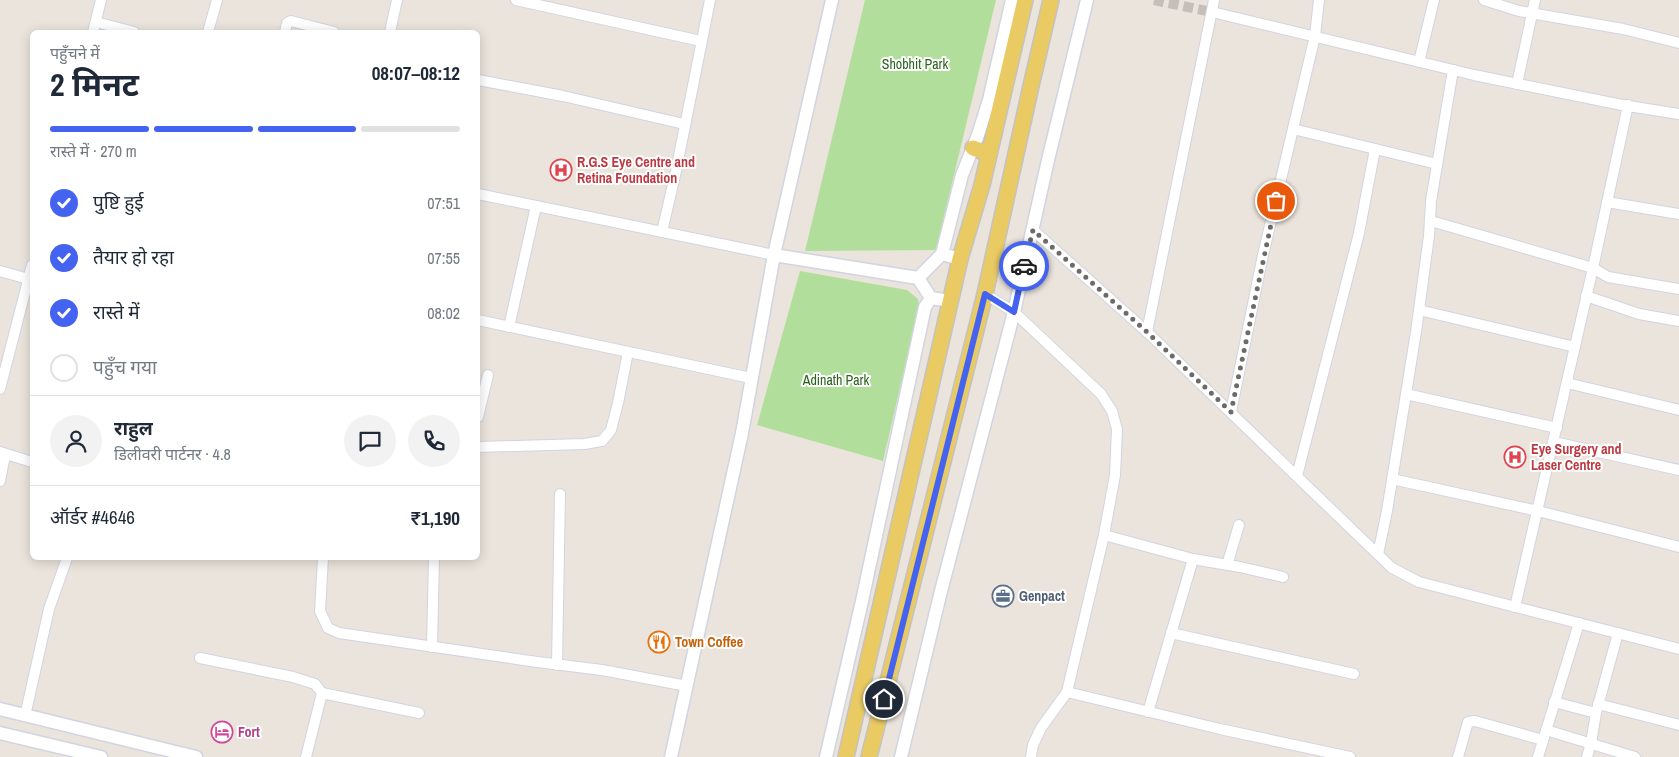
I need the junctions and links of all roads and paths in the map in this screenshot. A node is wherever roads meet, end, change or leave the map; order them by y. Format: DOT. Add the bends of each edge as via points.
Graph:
graph roads {
  1 [pos="101,0"];
  2 [pos="216,0"];
  3 [pos="397,0"];
  4 [pos="516,0"];
  5 [pos="710,0"];
  6 [pos="832,0"];
  7 [pos="1012,0"];
  8 [pos="1025,0"];
  9 [pos="1052,0"];
  10 [pos="1087,0"];
  11 [pos="1214,0"];
  12 [pos="1319,0"];
  13 [pos="1434,0"];
  14 [pos="1484,0"];
  15 [pos="1535,0"];
  16 [pos="1212,12"];
  17 [pos="1532,13"];
  18 [pos="96,22"];
  19 [pos="94,30"];
  20 [pos="126,30"];
  21 [pos="208,30"];
  22 [pos="285,30"];
  23 [pos="326,30"];
  24 [pos="390,30"];
  25 [pos="1315,36"];
  26 [pos="701,41"];
  27 [pos="1679,43"];
  28 [pos="1419,62"];
  29 [pos="1453,70"];
  30 [pos="480,80"];
  31 [pos="1517,84"];
  32 [pos="1628,105"];
  33 [pos="1679,114"];
  34 [pos="684,124"];
  35 [pos="1293,129"];
  36 [pos="973,148"];
  37 [pos="1375,149"];
  38 [pos="989,154"];
  39 [pos="1437,164"];
  40 [pos="480,194"];
  41 [pos="1607,202"];
  42 [pos="536,206"];
  43 [pos="1679,214"];
  44 [pos="1431,221"];
  45 [pos="1033,230"];
  46 [pos="662,232"];
  47 [pos="942,254"];
  48 [pos="774,255"];
  49 [pos="960,259"];
  50 [pos="1593,268"];
  51 [pos="0,271"];
  52 [pos="918,278"];
  53 [pos="30,279"];
  54 [pos="30,283"];
  55 [pos="1679,290"];
  56 [pos="985,294"];
  57 [pos="1586,296"];
  58 [pos="931,298"];
  59 [pos="951,301"];
  60 [pos="1419,310"];
  61 [pos="1014,312"];
  62 [pos="480,320"];
  63 [pos="1679,320"];
  64 [pos="509,327"];
  65 [pos="1147,332"];
  66 [pos="1575,347"];
  67 [pos="628,352"];
  68 [pos="488,375"];
  69 [pos="751,378"];
  70 [pos="1567,383"];
  71 [pos="0,389"];
  72 [pos="1406,394"];
  73 [pos="480,409"];
  74 [pos="1679,410"];
  75 [pos="1231,412"];
  76 [pos="1557,428"];
  77 [pos="1554,442"];
  78 [pos="480,447"];
  79 [pos="3,454"];
  80 [pos="30,461"];
  81 [pos="1679,470"];
  82 [pos="1297,476"];
  83 [pos="1392,479"];
  84 [pos="0,481"];
  85 [pos="560,494"];
  86 [pos="1538,511"];
  87 [pos="1239,525"];
  88 [pos="1104,535"];
  89 [pos="1679,547"];
  90 [pos="1378,554"];
  91 [pos="1193,559"];
  92 [pos="66,560"];
  93 [pos="322,560"];
  94 [pos="434,560"];
  95 [pos="1227,565"];
  96 [pos="1282,577"];
  97 [pos="1515,607"];
  98 [pos="1579,623"];
  99 [pos="1171,632"];
  100 [pos="1618,633"];
  101 [pos="432,647"];
  102 [pos="1679,649"];
  103 [pos="200,658"];
  104 [pos="557,665"];
  105 [pos="1354,674"];
  106 [pos="687,686"];
  107 [pos="1067,692"];
  108 [pos="322,693"];
  109 [pos="1554,702"];
  110 [pos="1597,708"];
  111 [pos="0,710"];
  112 [pos="1148,712"];
  113 [pos="419,713"];
  114 [pos="25,716"];
  115 [pos="1679,725"];
  116 [pos="0,733"];
  117 [pos="1544,735"];
  118 [pos="1591,743"];
  119 [pos="171,754"];
  120 [pos="102,757"];
  121 [pos="196,757"];
  122 [pos="306,757"];
  123 [pos="671,757"];
  124 [pos="826,757"];
  125 [pos="846,757"];
  126 [pos="869,757"];
  127 [pos="901,757"];
  128 [pos="1031,757"];
  129 [pos="1350,757"];
  130 [pos="1458,757"];
  131 [pos="1538,757"];
  132 [pos="1587,757"];
  133 [pos="1635,757"];
  1 -- 18 [label="street"];
  2 -- 21 [label="street"];
  3 -- 24 [label="street"];
  4 -- 26 [label="street"];
  5 -- 26 [label="street"];
  6 -- 48 [label="street"];
  7 -- 36 [label="street" via="989,100"];
  8 -- 38 [label="main road"];
  9 -- 56 [label="main road"];
  10 -- 45 [label="street"];
  11 -- 16 [label="street"];
  12 -- 25 [label="street"];
  13 -- 28 [label="street"];
  14 -- 17 [label="street"];
  15 -- 17 [label="street"];
  16 -- 25 [label="street"];
  16 -- 65 [label="street"];
  17 -- 27 [label="street"];
  17 -- 31 [label="street"];
  18 -- 19 [label="street"];
  18 -- 20 [label="street"];
  22 -- 23 [label="street" via="291,21"];
  25 -- 28 [label="street"];
  25 -- 35 [label="street"];
  26 -- 34 [label="street"];
  28 -- 29 [label="street"];
  29 -- 31 [label="street"];
  29 -- 39 [label="street"];
  30 -- 34 [label="street"];
  31 -- 32 [label="street"];
  32 -- 33 [label="street"];
  32 -- 41 [label="street"];
  34 -- 46 [label="street"];
  35 -- 37 [label="street"];
  35 -- 75 [label="street"];
  36 -- 38 [label="main road"];
  36 -- 47 [label="street" via="962,175"];
  37 -- 39 [label="street"];
  37 -- 82 [label="street" via="1359,233"];
  38 -- 49 [label="main road"];
  39 -- 44 [label="street"];
  40 -- 42 [label="street"];
  41 -- 43 [label="street"];
  41 -- 50 [label="street"];
  42 -- 46 [label="street"];
  42 -- 64 [label="street"];
  44 -- 50 [label="street"];
  44 -- 60 [label="street"];
  45 -- 61 [label="street"];
  45 -- 65 [label="street"];
  46 -- 48 [label="street"];
  47 -- 49 [label="street"];
  47 -- 52 [label="street"];
  48 -- 52 [label="street"];
  48 -- 69 [label="street"];
  49 -- 59 [label="main road"];
  50 -- 55 [label="street" via="1608,276"];
  50 -- 57 [label="street"];
  51 -- 53 [label="street"];
  52 -- 58 [label="street"];
  54 -- 71 [label="street"];
  56 -- 61 [label="street"];
  56 -- 126 [label="main road"];
  57 -- 63 [label="street" via="1639,314"];
  57 -- 66 [label="street"];
  58 -- 59 [label="street"];
  58 -- 124 [label="street" via="925,307"];
  59 -- 125 [label="main road"];
  60 -- 66 [label="street"];
  60 -- 72 [label="street"];
  61 -- 88 [label="street" via="1101,394 1112,411 1117,429 1117,452"];
  61 -- 127 [label="street"];
  62 -- 64 [label="street"];
  64 -- 67 [label="street"];
  65 -- 75 [label="street"];
  66 -- 70 [label="street"];
  67 -- 69 [label="street"];
  67 -- 78 [label="street" via="611,430 602,441"];
  68 -- 73 [label="street"];
  69 -- 106 [label="street"];
  70 -- 74 [label="street"];
  70 -- 76 [label="street"];
  72 -- 76 [label="street"];
  72 -- 83 [label="street"];
  75 -- 82 [label="street"];
  76 -- 77 [label="street"];
  77 -- 81 [label="street"];
  77 -- 86 [label="street"];
  79 -- 80 [label="street"];
  79 -- 84 [label="street"];
  82 -- 90 [label="street"];
  83 -- 86 [label="street"];
  83 -- 90 [label="street"];
  85 -- 104 [label="street"];
  86 -- 89 [label="street"];
  86 -- 97 [label="street"];
  87 -- 95 [label="street"];
  88 -- 91 [label="street"];
  88 -- 107 [label="street"];
  90 -- 97 [label="street" via="1392,568 1419,582"];
  91 -- 95 [label="street"];
  91 -- 99 [label="street"];
  92 -- 114 [label="street" via="49,609"];
  93 -- 101 [label="street" via="320,611 328,628 338,633"];
  94 -- 101 [label="street"];
  95 -- 96 [label="street"];
  97 -- 98 [label="street"];
  98 -- 100 [label="street"];
  98 -- 109 [label="street"];
  99 -- 105 [label="street"];
  99 -- 112 [label="street"];
  100 -- 102 [label="street"];
  100 -- 110 [label="street"];
  101 -- 104 [label="street"];
  103 -- 108 [label="street" via="293,677 315,684"];
  104 -- 106 [label="street"];
  106 -- 123 [label="street"];
  107 -- 112 [label="street"];
  107 -- 128 [label="street" via="1041,728"];
  108 -- 113 [label="street"];
  108 -- 122 [label="street"];
  109 -- 110 [label="street"];
  109 -- 117 [label="street"];
  110 -- 115 [label="street"];
  110 -- 118 [label="street"];
  111 -- 114 [label="street"];
  112 -- 129 [label="street"];
  114 -- 119 [label="street"];
  116 -- 120 [label="street"];
  117 -- 118 [label="street"];
  117 -- 130 [label="street" via="1468,722"];
  117 -- 131 [label="street"];
  118 -- 132 [label="street"];
  118 -- 133 [label="street"];
  119 -- 121 [label="street"];
}
